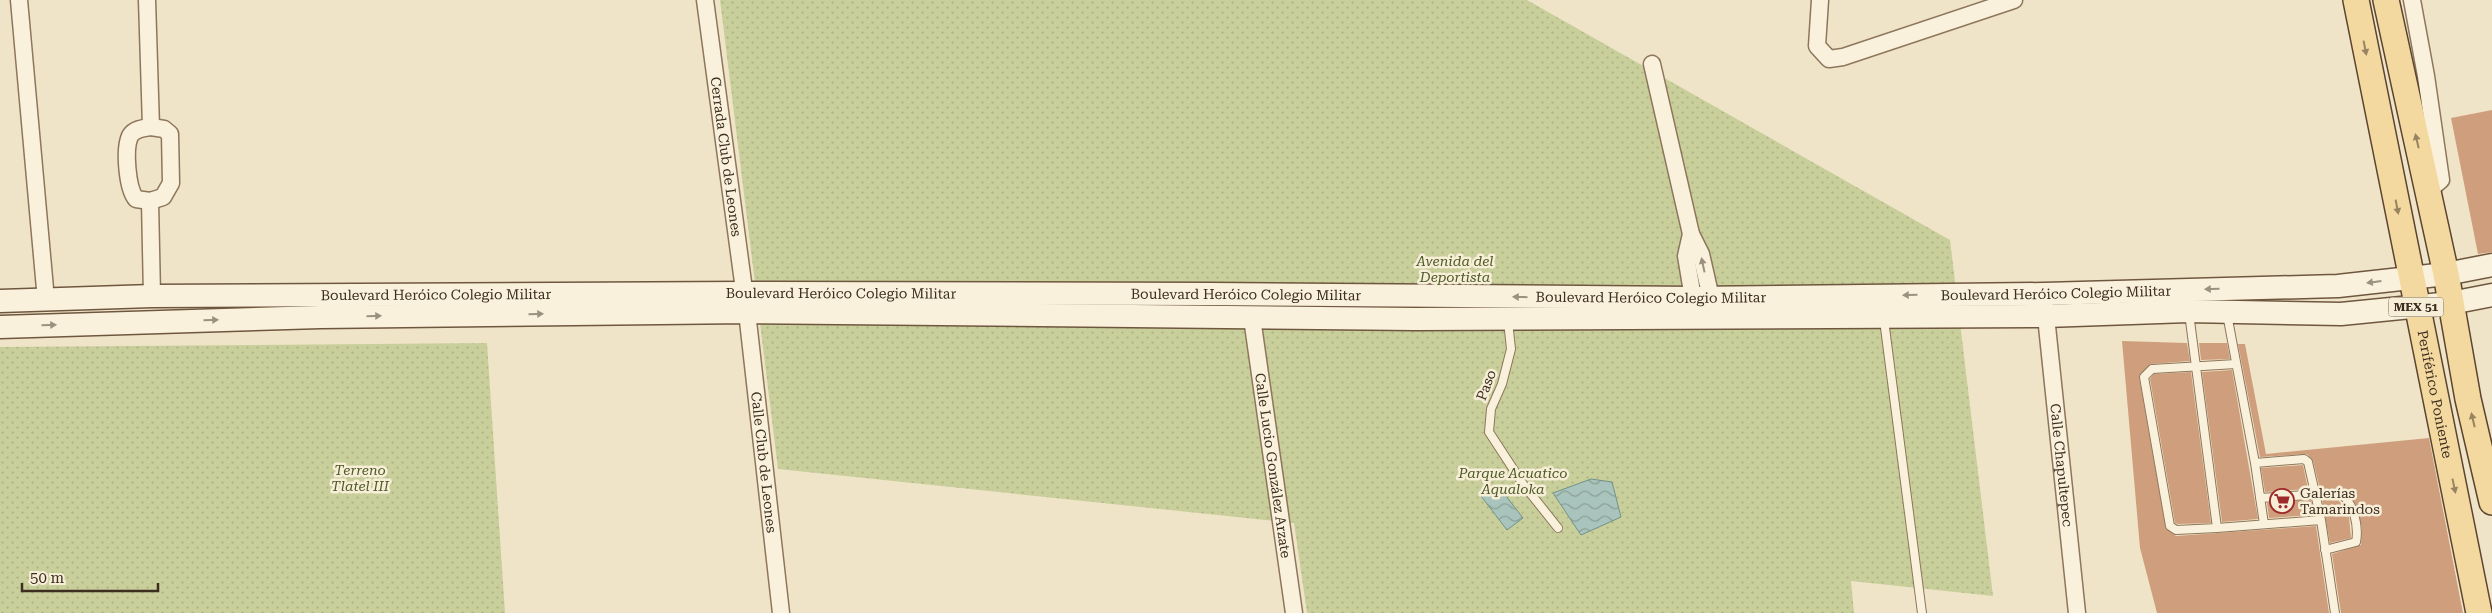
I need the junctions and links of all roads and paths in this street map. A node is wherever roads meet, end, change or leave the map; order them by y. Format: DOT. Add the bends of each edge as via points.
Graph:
graph roads {
  1 [pos="19,0"];
  2 [pos="147,0"];
  3 [pos="705,0"];
  4 [pos="1820,0"];
  5 [pos="2014,0"];
  6 [pos="2356,0"];
  7 [pos="2386,0"];
  8 [pos="2412,0"];
  9 [pos="1652,64"];
  10 [pos="151,127"];
  11 [pos="2428,191"];
  12 [pos="150,201"];
  13 [pos="2492,266"];
  14 [pos="2446,274"];
  15 [pos="2410,278"];
  16 [pos="2044,294"];
  17 [pos="2492,295"];
  18 [pos="152,296"];
  19 [pos="1702,298"];
  20 [pos="46,300"];
  21 [pos="0,301"];
  22 [pos="746,302"];
  23 [pos="2451,303"];
  24 [pos="2416,306"];
  25 [pos="2188,311"];
  26 [pos="2226,312"];
  27 [pos="2046,316"];
  28 [pos="1884,317"];
  29 [pos="1252,318"];
  30 [pos="1507,319"];
  31 [pos="0,327"];
  32 [pos="2236,364"];
  33 [pos="2195,365"];
  34 [pos="2255,463"];
  35 [pos="2316,494"];
  36 [pos="2260,498"];
  37 [pos="2492,502"];
  38 [pos="2321,520"];
  39 [pos="2264,524"];
  40 [pos="1558,528"];
  41 [pos="2216,528"];
  42 [pos="2325,550"];
  43 [pos="781,613"];
  44 [pos="1294,613"];
  45 [pos="1922,613"];
  46 [pos="2077,613"];
  47 [pos="2335,613"];
  48 [pos="2479,613"];
  1 -- 20 [label="street"];
  2 -- 10 [label="street"];
  3 -- 22 [label="street, Cerrada Club de Leones"];
  4 -- 5 [label="street" via="1817,46 1829,59"];
  6 -- 15 [label="main road, Periférico Poniente / MEX 51, one-way"];
  11 -- 7 [label="main road, MEX 51, one-way"];
  8 -- 11 [label="street" via="2442,180"];
  9 -- 19 [label="street" via="1691,234 1701,254"];
  10 -- 12 [label="street" via="164,129 170,134 171,182 163,197"];
  10 -- 12 [label="street" via="130,135 128,145 130,192 136,199"];
  11 -- 14 [label="main road, MEX 51"];
  12 -- 18 [label="street"];
  13 -- 14 [label="main road, Boulevard Heróico Colegio Militar"];
  14 -- 15 [label="main road, Boulevard Heróico Colegio Militar"];
  14 -- 23 [label="main road, MEX 51"];
  15 -- 16 [label="main road, Boulevard Heróico Colegio Militar, one-way" via="2338,286"];
  15 -- 24 [label="main road, Periférico Poniente / MEX 51"];
  16 -- 19 [label="main road, Boulevard Heróico Colegio Militar, one-way"];
  16 -- 27 [label="street, Calle Chapultepec"];
  17 -- 23 [label="main road, Boulevard Heróico Colegio Militar"];
  18 -- 20 [label="main road, Boulevard Heróico Colegio Militar"];
  18 -- 22 [label="main road, Boulevard Heróico Colegio Militar"];
  19 -- 22 [label="main road, Boulevard Heróico Colegio Militar, one-way" via="1209,294"];
  20 -- 21 [label="main road, Boulevard Heróico Colegio Militar"];
  22 -- 29 [label="main road, Boulevard Heróico Colegio Militar"];
  31 -- 22 [label="main road, Boulevard Heróico Colegio Militar, one-way"];
  22 -- 43 [label="street, Calle Club de Leones"];
  23 -- 24 [label="main road, Boulevard Heróico Colegio Militar"];
  37 -- 23 [label="main road, MEX 51, one-way" via="2468,399"];
  24 -- 26 [label="main road, Boulevard Heróico Colegio Militar" via="2340,314"];
  24 -- 48 [label="main road, Periférico Poniente / MEX 51, one-way"];
  25 -- 26 [label="main road, Boulevard Heróico Colegio Militar"];
  25 -- 27 [label="main road, Boulevard Heróico Colegio Militar"];
  25 -- 33 [label="lane"];
  26 -- 32 [label="lane"];
  27 -- 28 [label="main road, Boulevard Heróico Colegio Militar"];
  27 -- 46 [label="street, Calle Chapultepec"];
  28 -- 30 [label="main road, Boulevard Heróico Colegio Militar"];
  28 -- 45 [label="lane"];
  29 -- 30 [label="main road, Boulevard Heróico Colegio Militar"];
  29 -- 44 [label="street, Calle Lucio González Arzate"];
  30 -- 40 [label="lane, Paso" via="1511,349 1502,384 1490,409 1489,432"];
  32 -- 33 [label="lane"];
  32 -- 34 [label="lane"];
  33 -- 41 [label="lane"];
  33 -- 41 [label="lane" via="2152,368 2144,377 2170,526 2176,530"];
  34 -- 35 [label="lane" via="2304,460 2309,465"];
  34 -- 36 [label="lane"];
  35 -- 36 [label="lane"];
  35 -- 38 [label="lane"];
  35 -- 42 [label="lane" via="2340,493 2352,506 2356,542"];
  36 -- 39 [label="lane"];
  38 -- 39 [label="lane"];
  38 -- 42 [label="lane"];
  39 -- 41 [label="lane"];
  42 -- 47 [label="lane"];
}
